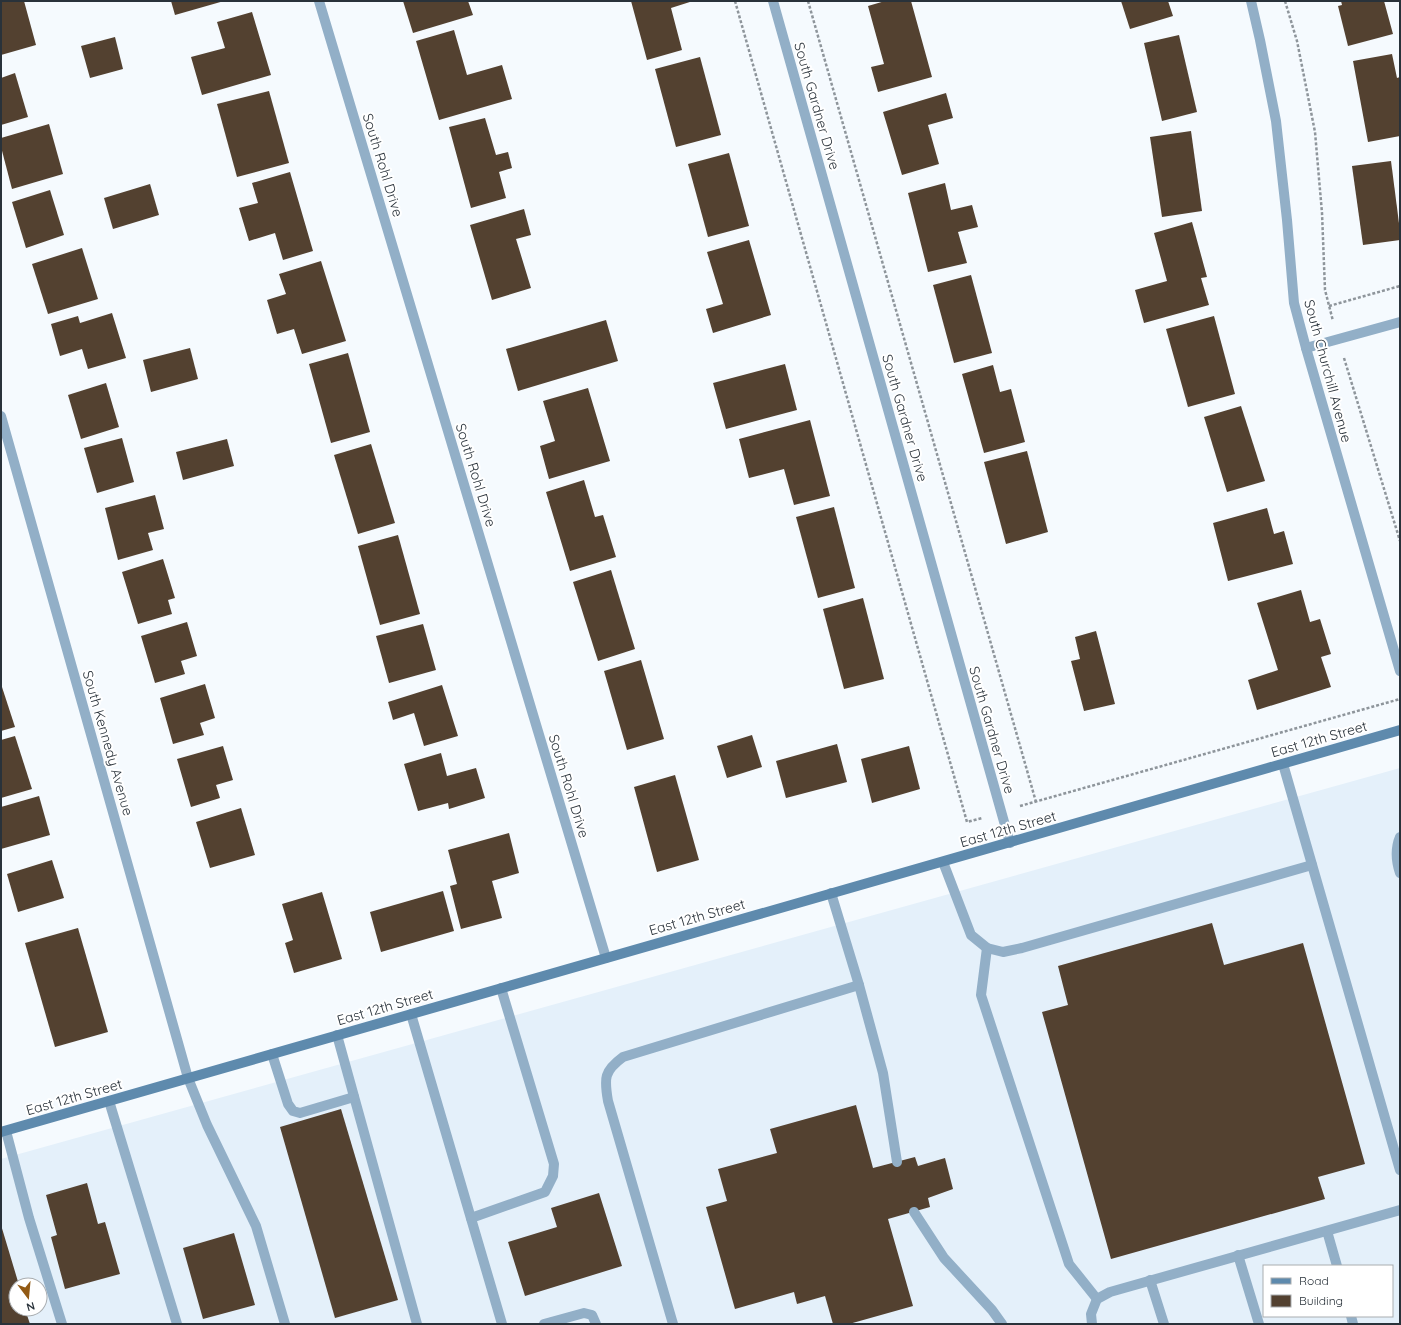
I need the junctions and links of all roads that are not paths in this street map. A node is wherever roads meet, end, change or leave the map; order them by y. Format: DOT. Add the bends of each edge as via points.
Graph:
graph roads {
  1 [pos="319,1"];
  2 [pos="773,1"];
  3 [pos="1251,1"];
  4 [pos="1400,322"];
  5 [pos="1306,348"];
  6 [pos="1,416"];
  7 [pos="1400,671"];
  8 [pos="1400,730"];
  9 [pos="1284,764"];
  10 [pos="1400,837"];
  11 [pos="1010,843"];
  12 [pos="943,862"];
  13 [pos="1312,865"];
  14 [pos="1400,873"];
  15 [pos="831,893"];
  16 [pos="986,948"];
  17 [pos="606,958"];
  18 [pos="859,985"];
  19 [pos="501,988"];
  20 [pos="411,1014"];
  21 [pos="337,1035"];
  22 [pos="272,1054"];
  23 [pos="188,1078"];
  24 [pos="354,1097"];
  25 [pos="109,1101"];
  26 [pos="3,1132"];
  27 [pos="897,1162"];
  28 [pos="1400,1170"];
  29 [pos="1400,1210"];
  30 [pos="914,1212"];
  31 [pos="471,1218"];
  32 [pos="1327,1230"];
  33 [pos="1238,1256"];
  34 [pos="1337,1265"];
  35 [pos="1150,1280"];
  36 [pos="1096,1299"];
  37 [pos="62,1324"];
  38 [pos="177,1324"];
  39 [pos="285,1324"];
  40 [pos="417,1324"];
  41 [pos="502,1324"];
  42 [pos="544,1324"];
  43 [pos="596,1324"];
  44 [pos="673,1324"];
  45 [pos="1002,1324"];
  46 [pos="1092,1324"];
  47 [pos="1164,1324"];
  48 [pos="1259,1324"];
  1 -- 17 [label="street, South Rohl Drive"];
  2 -- 11 [label="street, South Gardner Drive"];
  3 -- 5 [label="street, South Churchill Avenue" via="1276,121 1294,303"];
  4 -- 5 [label="street"];
  5 -- 7 [label="street, South Churchill Avenue"];
  6 -- 23 [label="street, South Kennedy Avenue"];
  8 -- 9 [label="street, East 12th Street"];
  9 -- 11 [label="street, East 12th Street"];
  9 -- 13 [label="street"];
  10 -- 14 [label="street" via="1396,845"];
  11 -- 12 [label="street, East 12th Street"];
  12 -- 15 [label="street, East 12th Street"];
  12 -- 16 [label="street" via="971,935"];
  13 -- 16 [label="street" via="1022,948 1003,952"];
  13 -- 28 [label="street"];
  15 -- 17 [label="street, East 12th Street"];
  15 -- 18 [label="street"];
  16 -- 36 [label="street" via="982,995 1069,1264"];
  17 -- 19 [label="street, East 12th Street"];
  18 -- 27 [label="street" via="883,1073"];
  18 -- 44 [label="street" via="623,1057 612,1065 607,1074 608,1101"];
  19 -- 20 [label="street, East 12th Street"];
  19 -- 31 [label="street" via="554,1164 553,1176 545,1192"];
  20 -- 21 [label="street, East 12th Street"];
  20 -- 31 [label="street"];
  21 -- 22 [label="street, East 12th Street"];
  21 -- 24 [label="street"];
  22 -- 23 [label="street, East 12th Street"];
  22 -- 24 [label="street" via="288,1104 293,1111 300,1113"];
  23 -- 25 [label="street, East 12th Street"];
  23 -- 39 [label="street, South Kennedy Avenue" via="207,1125 256,1226"];
  24 -- 40 [label="street"];
  25 -- 26 [label="street, East 12th Street"];
  25 -- 38 [label="street"];
  26 -- 37 [label="street"];
  29 -- 32 [label="street"];
  30 -- 45 [label="street" via="944,1258"];
  31 -- 41 [label="street"];
  32 -- 33 [label="street"];
  32 -- 34 [label="street"];
  33 -- 35 [label="street"];
  33 -- 48 [label="street"];
  35 -- 36 [label="street"];
  35 -- 47 [label="street"];
  36 -- 46 [label="street" via="1091,1314"];
  42 -- 43 [label="street" via="584,1313 592,1315"];
}
